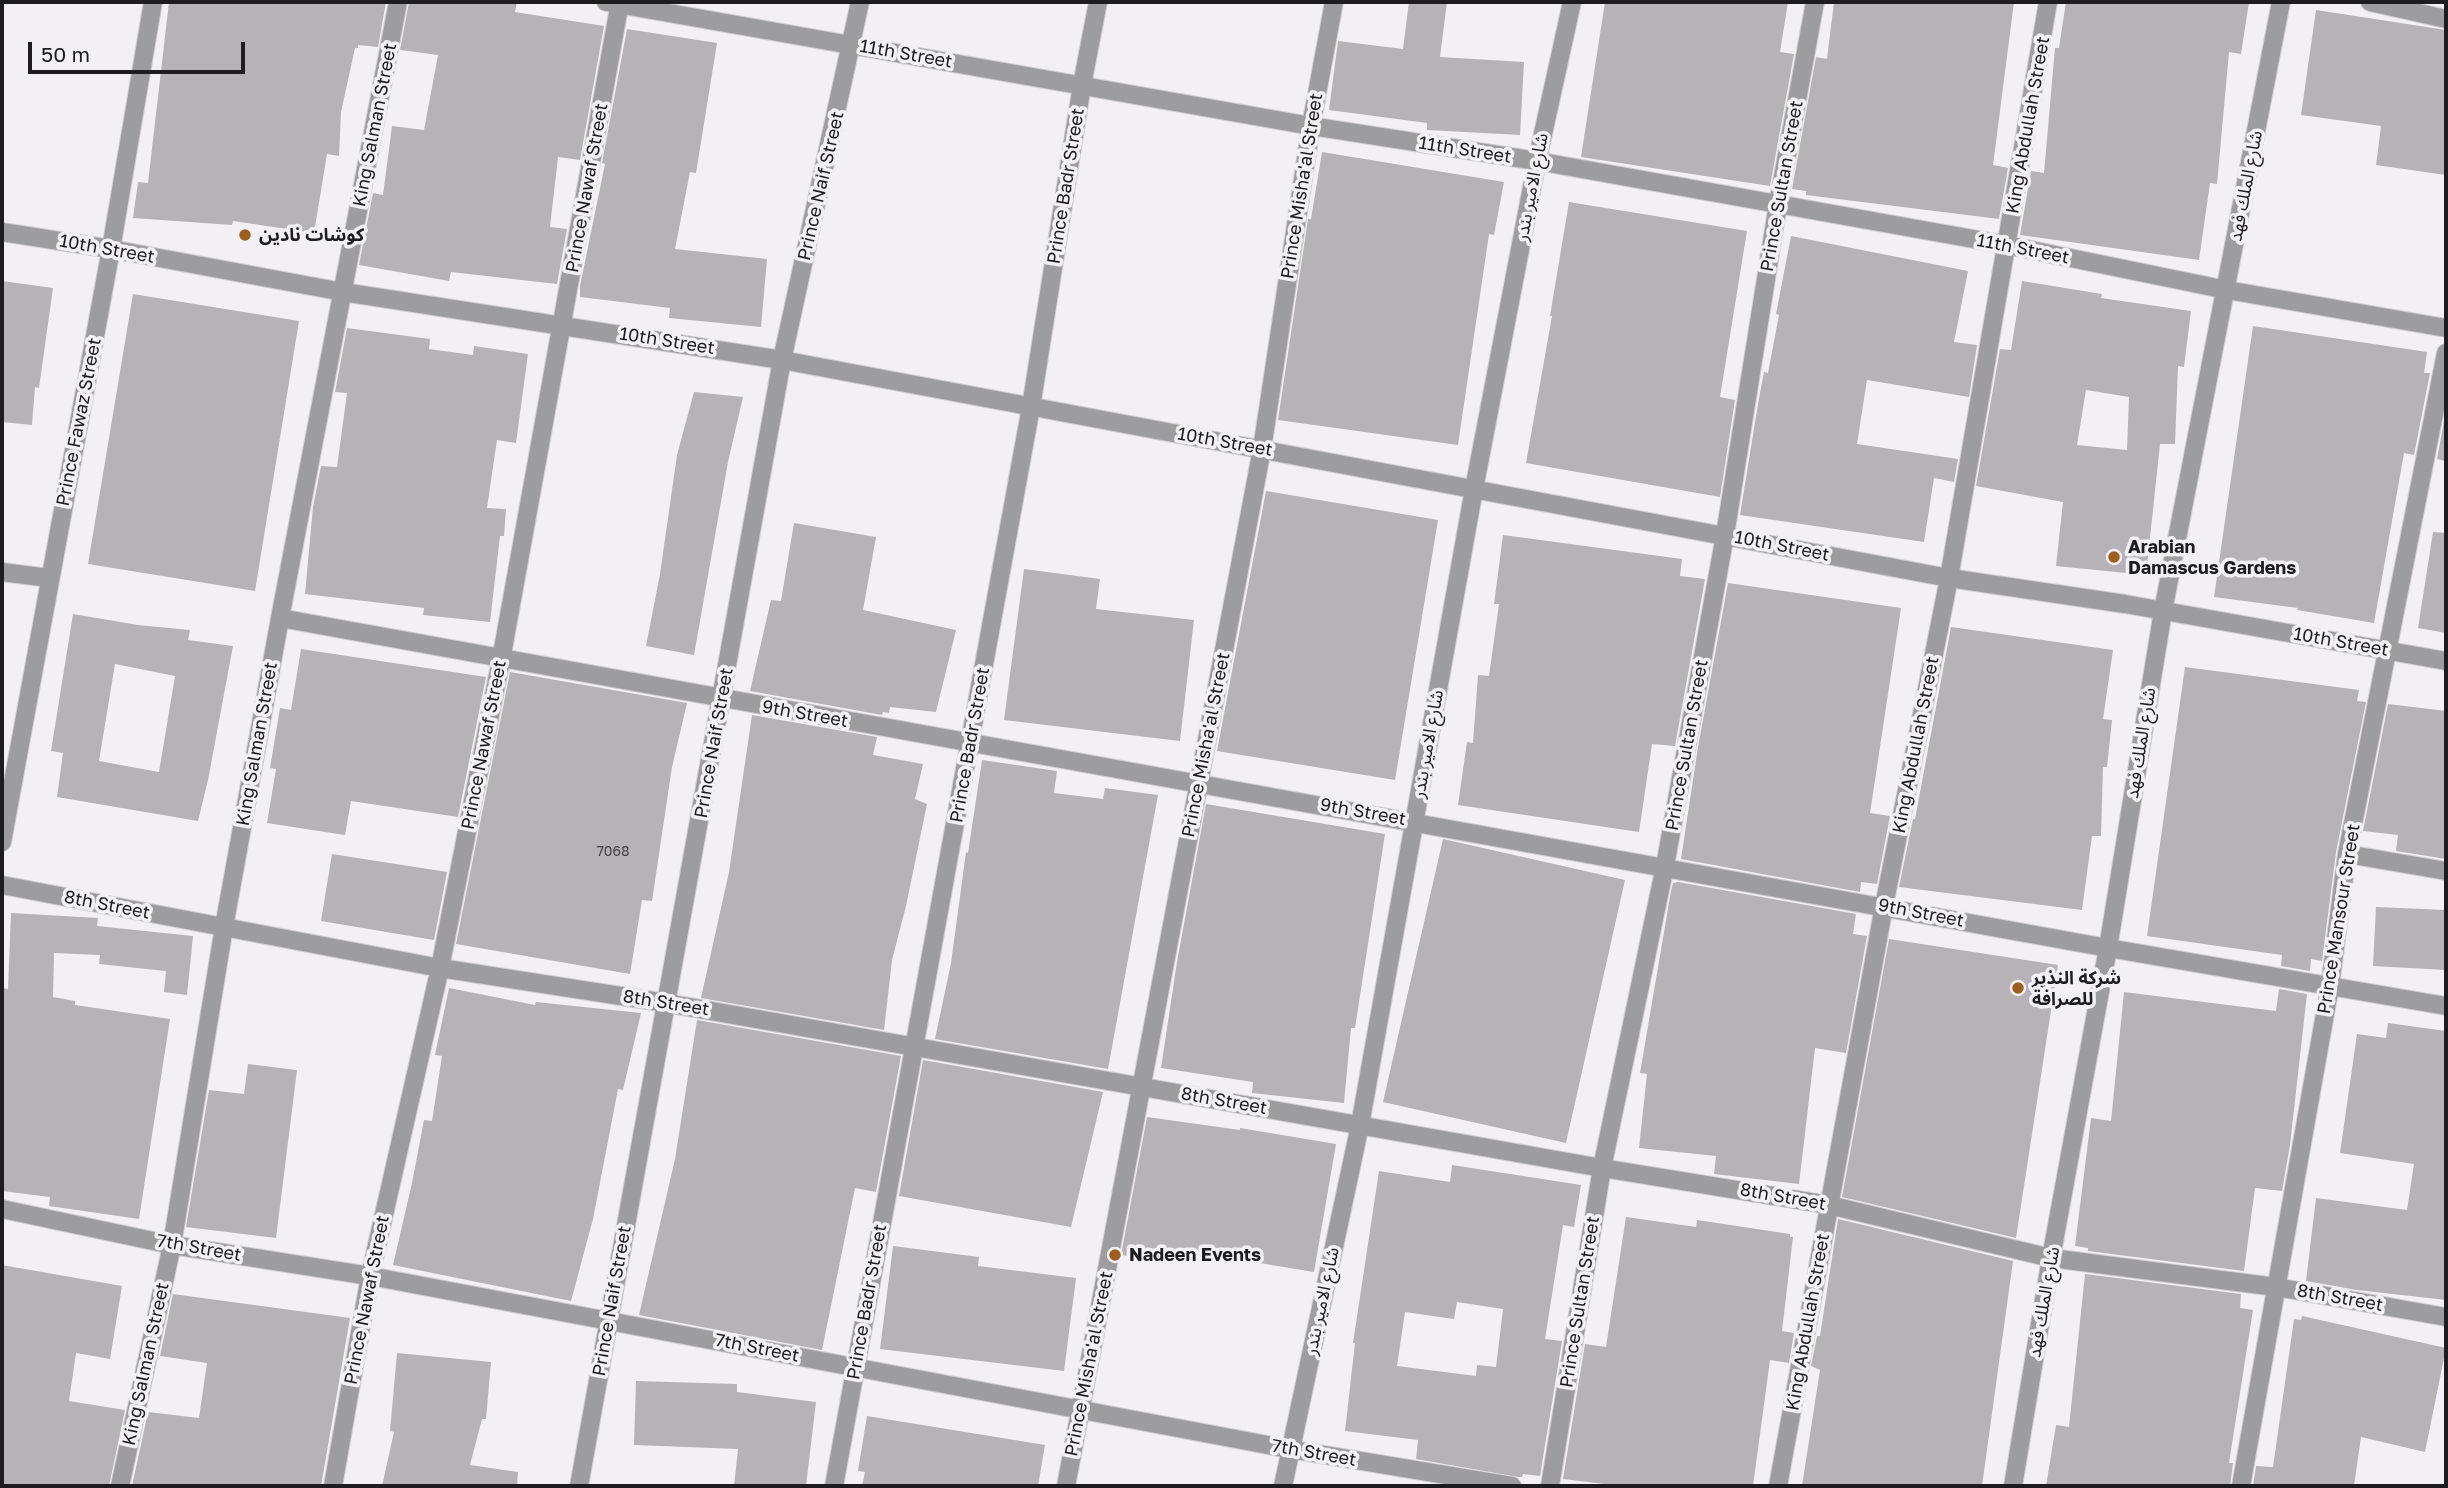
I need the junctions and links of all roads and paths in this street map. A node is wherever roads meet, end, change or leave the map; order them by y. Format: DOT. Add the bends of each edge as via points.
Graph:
graph roads {
  1 [pos="153,2"];
  2 [pos="398,2"];
  3 [pos="860,2"];
  4 [pos="1098,2"];
  5 [pos="1334,2"];
  6 [pos="1572,2"];
  7 [pos="1815,2"];
  8 [pos="2048,2"];
  9 [pos="2281,2"];
  10 [pos="2370,2"];
  11 [pos="616,3"];
  12 [pos="2446,19"];
  13 [pos="852,45"];
  14 [pos="1082,85"];
  15 [pos="1311,126"];
  16 [pos="1536,161"];
  17 [pos="1778,204"];
  18 [pos="2,232"];
  19 [pos="2007,245"];
  20 [pos="111,249"];
  21 [pos="2227,290"];
  22 [pos="343,292"];
  23 [pos="563,325"];
  24 [pos="2446,328"];
  25 [pos="2446,353"];
  26 [pos="782,360"];
  27 [pos="1031,407"];
  28 [pos="1262,449"];
  29 [pos="1474,489"];
  30 [pos="1725,536"];
  31 [pos="2,572"];
  32 [pos="49,578"];
  33 [pos="1949,578"];
  34 [pos="2163,611"];
  35 [pos="280,618"];
  36 [pos="2388,651"];
  37 [pos="500,660"];
  38 [pos="2446,661"];
  39 [pos="722,699"];
  40 [pos="970,743"];
  41 [pos="1198,784"];
  42 [pos="1415,821"];
  43 [pos="2,842"];
  44 [pos="2347,854"];
  45 [pos="1665,866"];
  46 [pos="2446,871"];
  47 [pos="2,886"];
  48 [pos="1884,906"];
  49 [pos="224,927"];
  50 [pos="2108,948"];
  51 [pos="440,968"];
  52 [pos="2330,986"];
  53 [pos="666,1003"];
  54 [pos="2446,1006"];
  55 [pos="914,1047"];
  56 [pos="1141,1087"];
  57 [pos="1360,1125"];
  58 [pos="1602,1168"];
  59 [pos="1829,1205"];
  60 [pos="2,1209"];
  61 [pos="172,1245"];
  62 [pos="2051,1258"];
  63 [pos="370,1276"];
  64 [pos="2276,1287"];
  65 [pos="2446,1317"];
  66 [pos="609,1321"];
  67 [pos="856,1367"];
  68 [pos="1080,1409"];
  69 [pos="1289,1449"];
  70 [pos="120,1486"];
  71 [pos="333,1486"];
  72 [pos="579,1486"];
  73 [pos="834,1486"];
  74 [pos="1066,1486"];
  75 [pos="1283,1486"];
  76 [pos="1512,1486"];
  77 [pos="1550,1486"];
  78 [pos="1778,1486"];
  79 [pos="2013,1486"];
  80 [pos="2242,1486"];
  1 -- 20 [label="street, Prince Fawaz Street"];
  2 -- 22 [label="street, King Salman Street"];
  3 -- 13 [label="street, Prince Naif Street"];
  4 -- 14 [label="street, Prince Badr Street"];
  5 -- 15 [label="street, Prince Misha'al Street"];
  6 -- 16 [label="street, شارع الامير بندر"];
  7 -- 17 [label="street, Prince Sultan Street"];
  8 -- 19 [label="street, King Abdullah Street"];
  9 -- 21 [label="street, شارع الملك فهد"];
  10 -- 12 [label="street"];
  11 -- 13 [label="street, 11th Street"];
  11 -- 23 [label="street, Prince Nawaf Street"];
  13 -- 14 [label="street, 11th Street"];
  13 -- 26 [label="street, Prince Naif Street"];
  14 -- 15 [label="street, 11th Street"];
  14 -- 27 [label="street, Prince Badr Street"];
  15 -- 16 [label="street, 11th Street"];
  15 -- 28 [label="street, Prince Misha'al Street"];
  16 -- 17 [label="street, 11th Street"];
  16 -- 29 [label="street, شارع الامير بندر"];
  17 -- 19 [label="street, 11th Street"];
  17 -- 30 [label="street, Prince Sultan Street"];
  18 -- 20 [label="street, 10th Street"];
  19 -- 21 [label="street, 11th Street"];
  19 -- 33 [label="street, King Abdullah Street"];
  20 -- 22 [label="street, 10th Street"];
  20 -- 32 [label="street, Prince Fawaz Street"];
  21 -- 24 [label="street, 11th Street"];
  21 -- 34 [label="street, شارع الملك فهد"];
  22 -- 23 [label="street, 10th Street"];
  22 -- 35 [label="street, King Salman Street"];
  23 -- 26 [label="street, 10th Street"];
  23 -- 37 [label="street, Prince Nawaf Street"];
  25 -- 36 [label="street, Prince Mansour Street"];
  26 -- 27 [label="street, 10th Street"];
  26 -- 39 [label="street, Prince Naif Street"];
  27 -- 28 [label="street, 10th Street"];
  27 -- 40 [label="street, Prince Badr Street"];
  28 -- 29 [label="street, 10th Street"];
  28 -- 41 [label="street, Prince Misha'al Street"];
  29 -- 30 [label="street, 10th Street"];
  29 -- 42 [label="street, شارع الامير بندر"];
  30 -- 33 [label="street, 10th Street"];
  30 -- 45 [label="street, Prince Sultan Street"];
  31 -- 32 [label="street"];
  32 -- 43 [label="street, Prince Fawaz Street"];
  33 -- 34 [label="street, 10th Street"];
  33 -- 48 [label="street, King Abdullah Street"];
  34 -- 36 [label="street, 10th Street"];
  34 -- 50 [label="street, شارع الملك فهد"];
  35 -- 37 [label="street, 9th Street"];
  35 -- 49 [label="street, King Salman Street"];
  36 -- 38 [label="street, 10th Street"];
  36 -- 44 [label="street, Prince Mansour Street"];
  37 -- 39 [label="street, 9th Street"];
  37 -- 51 [label="street, Prince Nawaf Street"];
  39 -- 40 [label="street, 9th Street"];
  39 -- 53 [label="street, Prince Naif Street"];
  40 -- 41 [label="street, 9th Street"];
  40 -- 55 [label="street, Prince Badr Street"];
  41 -- 42 [label="street, 9th Street"];
  41 -- 56 [label="street, Prince Misha'al Street"];
  42 -- 45 [label="street, 9th Street"];
  42 -- 57 [label="street, شارع الامير بندر"];
  44 -- 46 [label="street"];
  44 -- 52 [label="street, Prince Mansour Street"];
  45 -- 48 [label="street, 9th Street"];
  45 -- 58 [label="street, Prince Sultan Street"];
  47 -- 49 [label="street, 8th Street"];
  48 -- 50 [label="street, 9th Street"];
  48 -- 59 [label="street, King Abdullah Street"];
  49 -- 51 [label="street, 8th Street"];
  49 -- 61 [label="street, King Salman Street"];
  50 -- 52 [label="street, 9th Street"];
  50 -- 62 [label="street, شارع الملك فهد"];
  51 -- 53 [label="street, 8th Street"];
  51 -- 63 [label="street, Prince Nawaf Street"];
  52 -- 54 [label="street, 9th Street"];
  52 -- 64 [label="street, Prince Mansour Street"];
  53 -- 55 [label="street, 8th Street"];
  53 -- 66 [label="street, Prince Naif Street"];
  55 -- 56 [label="street, 8th Street"];
  55 -- 67 [label="street, Prince Badr Street"];
  56 -- 57 [label="street, 8th Street"];
  56 -- 68 [label="street, Prince Misha'al Street"];
  57 -- 58 [label="street, 8th Street"];
  57 -- 69 [label="street, شارع الامير بندر"];
  58 -- 59 [label="street, 8th Street"];
  58 -- 77 [label="street, Prince Sultan Street"];
  59 -- 62 [label="street, 8th Street"];
  59 -- 78 [label="street, King Abdullah Street"];
  60 -- 61 [label="street, 7th Street"];
  61 -- 63 [label="street, 7th Street"];
  61 -- 70 [label="street, King Salman Street"];
  62 -- 64 [label="street, 8th Street"];
  62 -- 79 [label="street, شارع الملك فهد"];
  63 -- 66 [label="street, 7th Street"];
  63 -- 71 [label="street, Prince Nawaf Street"];
  64 -- 65 [label="street, 8th Street"];
  64 -- 80 [label="street, Prince Mansour Street"];
  66 -- 67 [label="street, 7th Street"];
  66 -- 72 [label="street, Prince Naif Street"];
  67 -- 68 [label="street, 7th Street"];
  67 -- 73 [label="street, Prince Badr Street"];
  68 -- 69 [label="street, 7th Street"];
  68 -- 74 [label="street, Prince Misha'al Street"];
  69 -- 75 [label="street, شارع الامير بندر"];
  69 -- 76 [label="street, 7th Street"];
}
